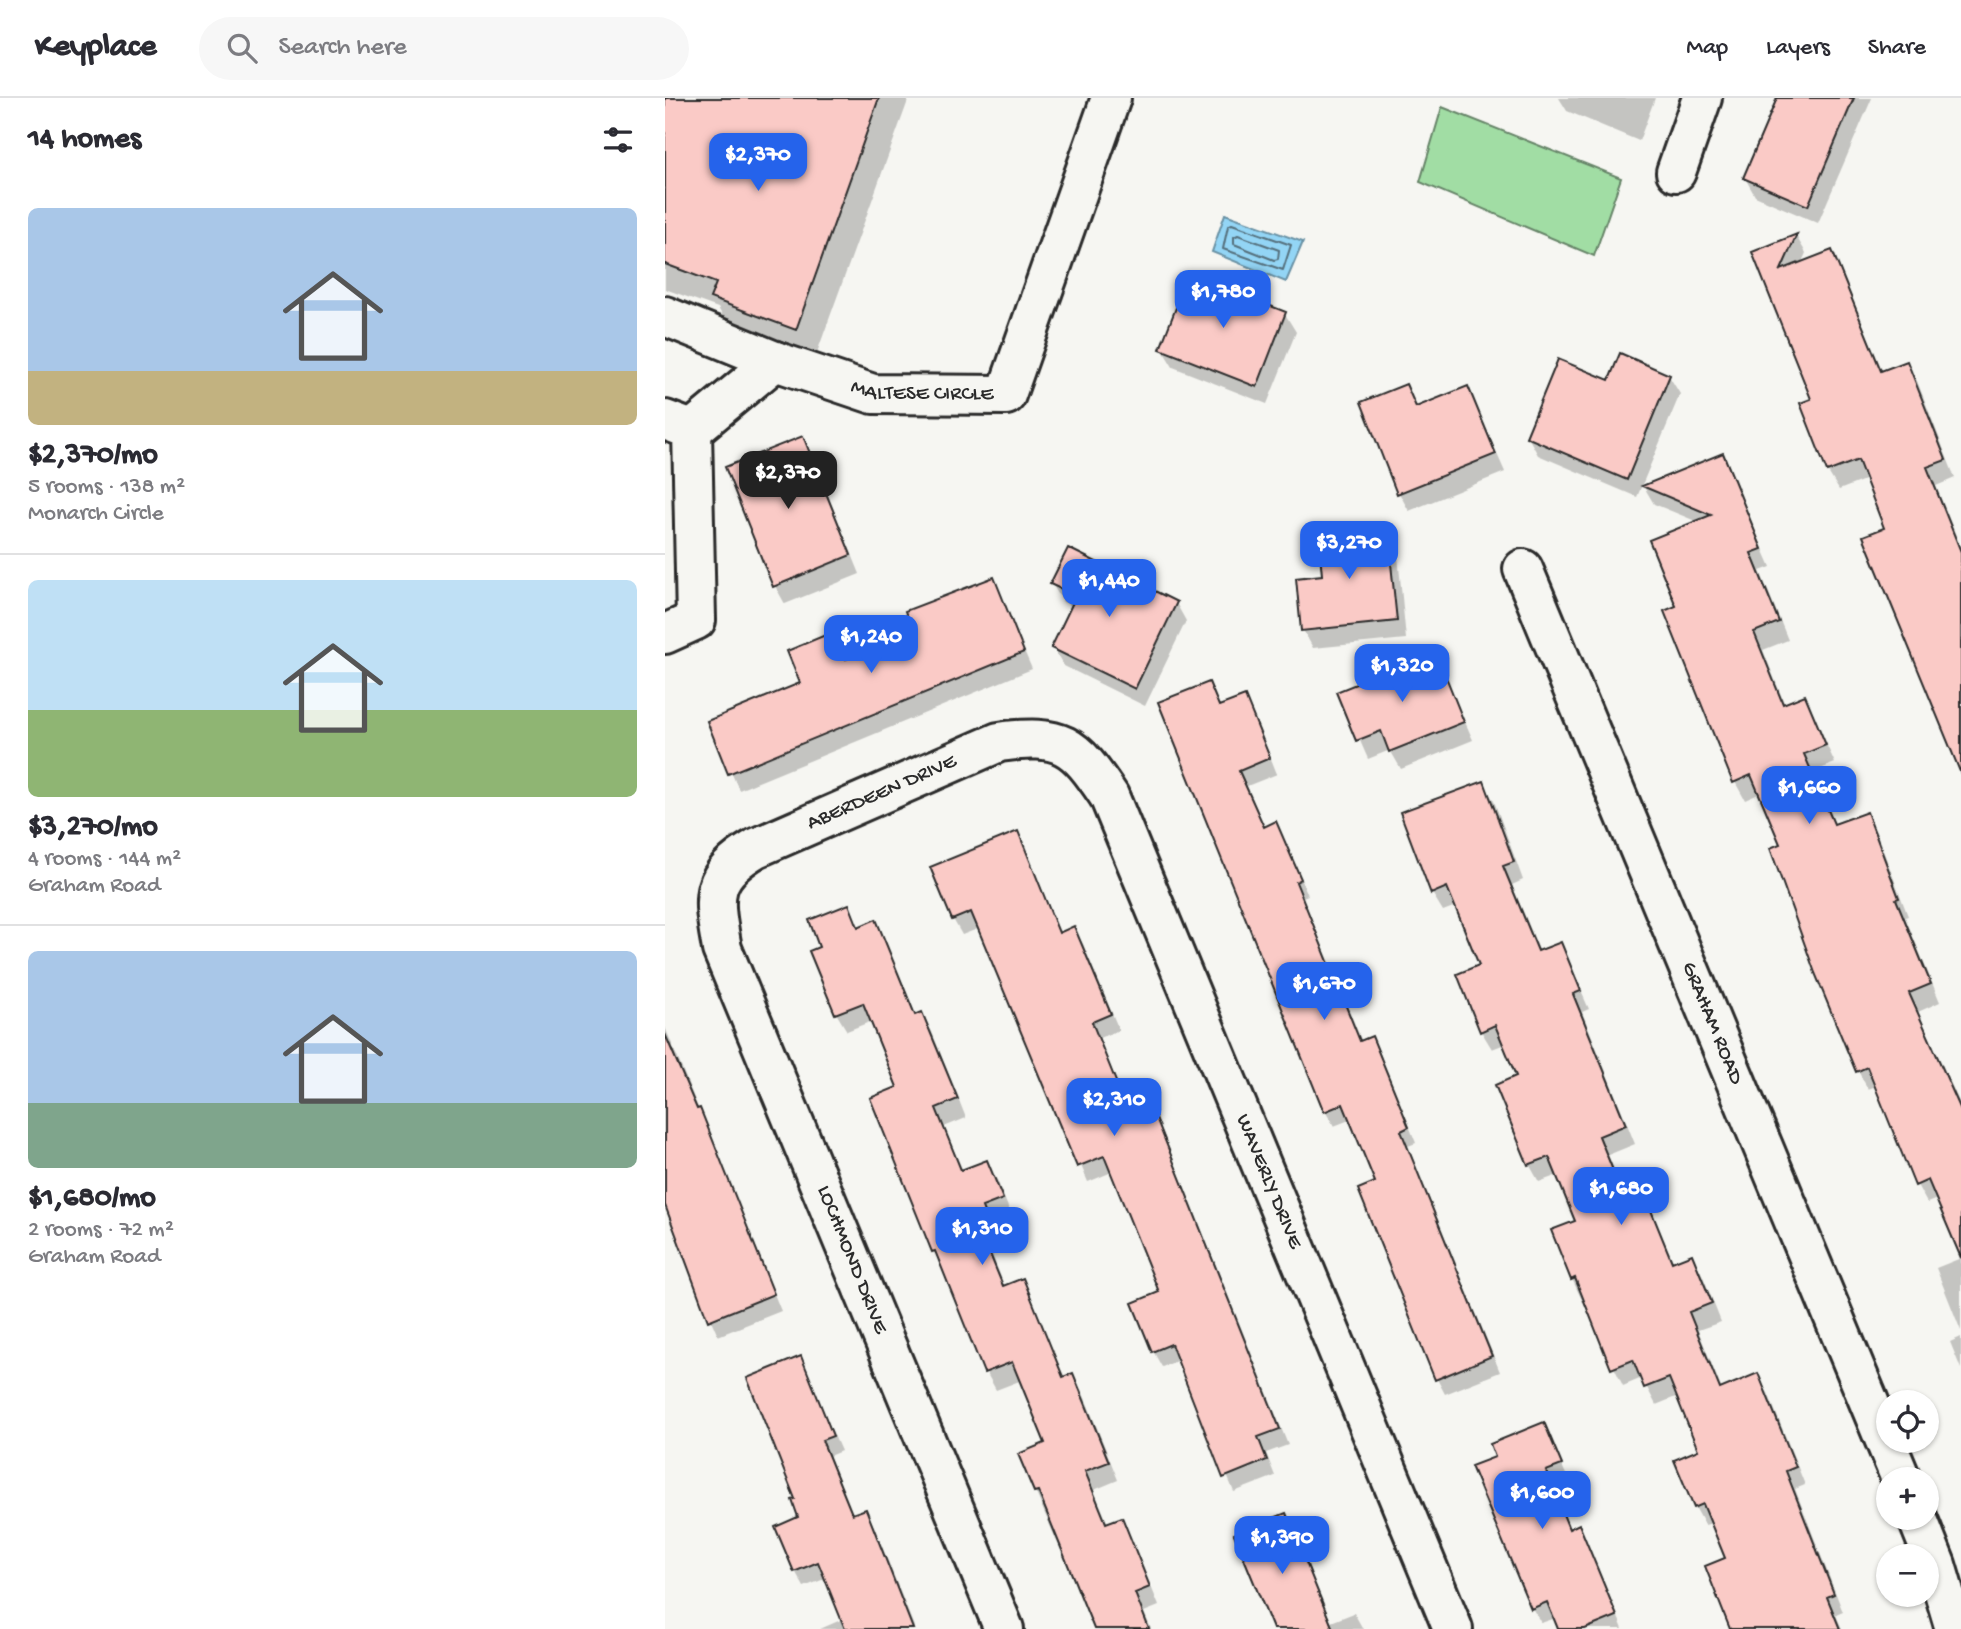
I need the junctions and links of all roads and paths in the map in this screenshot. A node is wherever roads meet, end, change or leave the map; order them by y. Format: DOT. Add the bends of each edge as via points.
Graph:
graph roads {
  1 [pos="1111,98"];
  2 [pos="1702,98"];
  3 [pos="1676,172"];
  4 [pos="665,316"];
  5 [pos="775,361"];
  6 [pos="678,425"];
  7 [pos="1523,569"];
  8 [pos="665,634"];
  9 [pos="1065,746"];
  10 [pos="716,888"];
  11 [pos="1896,1467"];
  12 [pos="1922,1530"];
  13 [pos="1004,1629"];
  14 [pos="1453,1629"];
  15 [pos="1955,1629"];
  1 -- 5 [label="street, MALTESE CIRCLE" via="1006,395 873,394"];
  2 -- 3 [label="street"];
  4 -- 5 [label="street, MALTESE CIRCLE"];
  5 -- 6 [label="street"];
  6 -- 8 [label="street" via="696,620"];
  7 -- 11 [label="street, GRAHAM ROAD"];
  9 -- 10 [label="street, ABERDEEN DRIVE" via="1038,737 999,742 756,848 732,862"];
  9 -- 14 [label="street, WAVERLY DRIVE" via="1088,764 1109,796"];
  10 -- 13 [label="street, LOCHMOND DRIVE" via="722,949"];
  12 -- 15 [label="street"];
}
